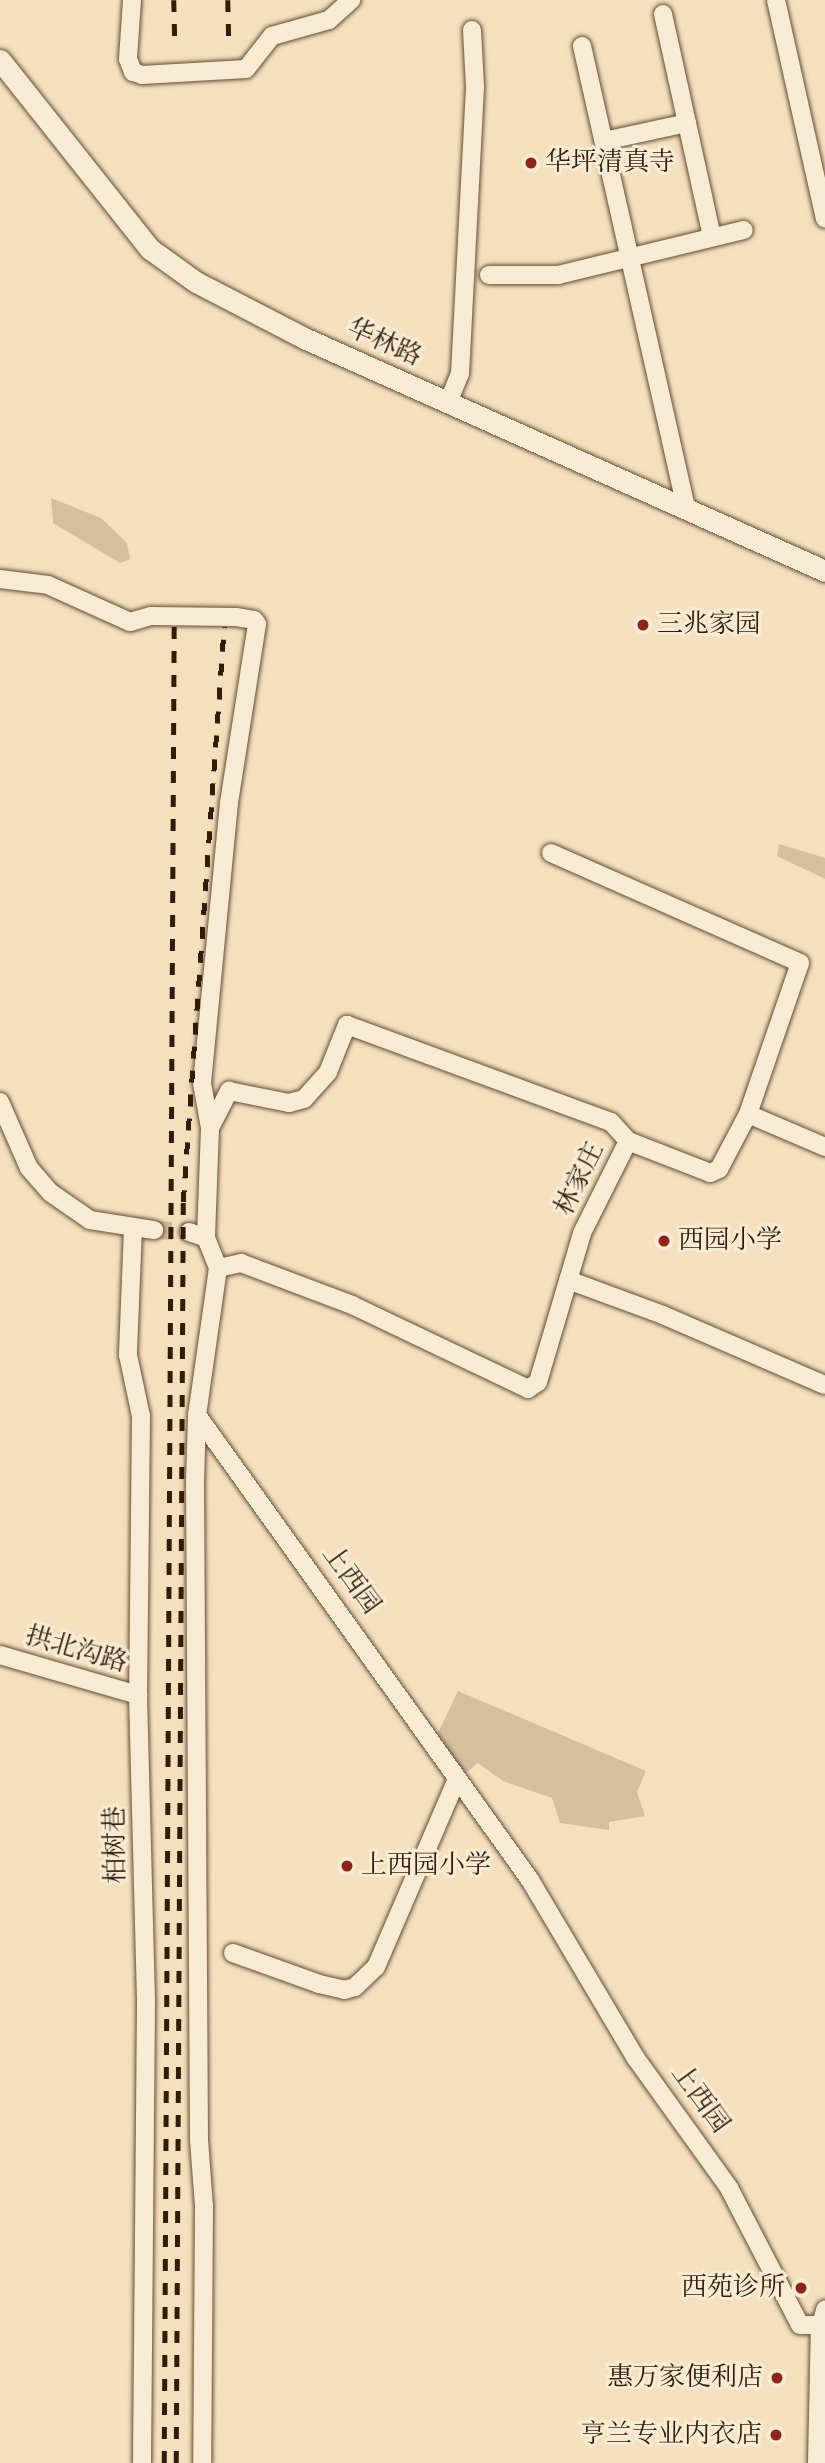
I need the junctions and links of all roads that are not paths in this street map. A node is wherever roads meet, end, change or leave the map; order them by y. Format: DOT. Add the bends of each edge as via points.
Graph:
graph roads {
  1 [pos="132,0"];
  2 [pos="351,0"];
  3 [pos="776,0"];
  4 [pos="663,14"];
  5 [pos="472,30"];
  6 [pos="582,46"];
  7 [pos="0,60"];
  8 [pos="687,123"];
  9 [pos="604,141"];
  10 [pos="825,219"];
  11 [pos="744,230"];
  12 [pos="712,237"];
  13 [pos="630,257"];
  14 [pos="489,275"];
  15 [pos="448,403"];
  16 [pos="686,508"];
  17 [pos="825,571"];
  18 [pos="0,579"];
  19 [pos="551,853"];
  20 [pos="0,1102"];
  21 [pos="748,1114"];
  22 [pos="210,1128"];
  23 [pos="628,1141"];
  24 [pos="825,1147"];
  25 [pos="133,1228"];
  26 [pos="154,1230"];
  27 [pos="218,1268"];
  28 [pos="568,1280"];
  29 [pos="825,1385"];
  30 [pos="197,1415"];
  31 [pos="0,1655"];
  32 [pos="138,1695"];
  33 [pos="456,1781"];
  34 [pos="233,1953"];
  35 [pos="823,2318"];
  36 [pos="142,2463"];
  37 [pos="202,2463"];
  38 [pos="818,2463"];
  1 -- 2 [label="street" via="128,59 133,72 142,75 246,69 272,36 329,20"];
  3 -- 10 [label="street"];
  4 -- 8 [label="street"];
  5 -- 15 [label="street" via="475,86 460,373"];
  6 -- 9 [label="street"];
  7 -- 15 [label="street, 华林路" via="158,256 249,312"];
  8 -- 9 [label="street"];
  8 -- 12 [label="street"];
  9 -- 13 [label="street"];
  11 -- 12 [label="street"];
  12 -- 13 [label="street"];
  13 -- 14 [label="street" via="558,275"];
  13 -- 16 [label="street"];
  15 -- 16 [label="street, 华林路"];
  16 -- 17 [label="street, 华林路"];
  18 -- 22 [label="street" via="48,585 131,622 151,616 236,617 257,624 229,803 207,994 202,1083"];
  19 -- 21 [label="street" via="800,963"];
  20 -- 25 [label="street" via="29,1168 51,1193 90,1220"];
  21 -- 23 [label="street, 林家庄" via="719,1170 710,1172"];
  21 -- 24 [label="street"];
  22 -- 23 [label="street" via="229,1091 289,1102 304,1099 328,1072 347,1025 611,1122"];
  22 -- 27 [label="street" via="197,1235"];
  23 -- 28 [label="street, 林家庄" via="582,1233"];
  25 -- 26 [label="street"];
  25 -- 32 [label="street, 柏树巷" via="128,1355 141,1416"];
  27 -- 28 [label="street, 林家庄" via="241,1263 330,1296 528,1389 538,1382"];
  27 -- 30 [label="street"];
  28 -- 29 [label="street" via="663,1315"];
  30 -- 33 [label="street, 上西园"];
  30 -- 37 [label="street"];
  31 -- 32 [label="street, 拱北沟路"];
  32 -- 36 [label="street, 柏树巷" via="146,2003"];
  33 -- 34 [label="street" via="376,1967 355,1987 344,1990 319,1984"];
  33 -- 35 [label="street, 上西园" via="530,1880 635,2057 729,2188 800,2325"];
  35 -- 38 [label="street, 上西园"];
}
